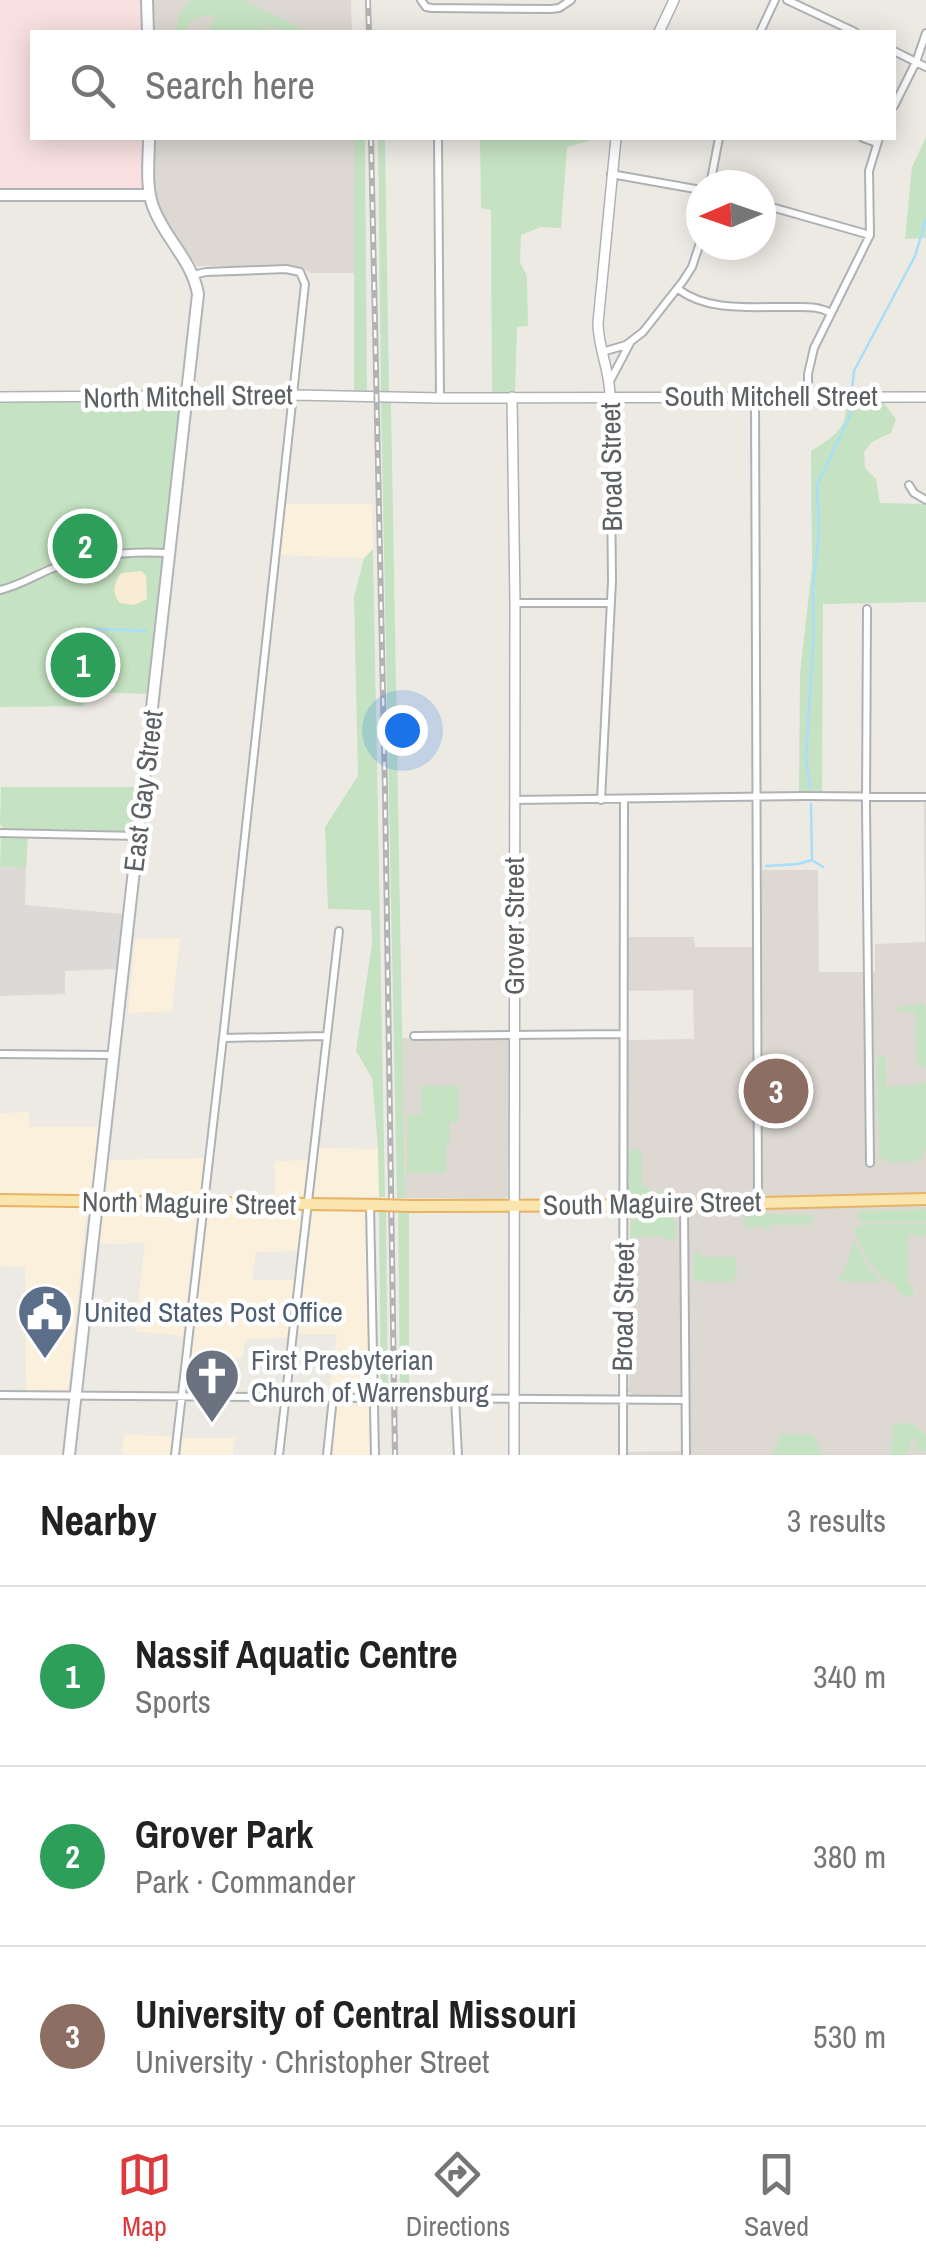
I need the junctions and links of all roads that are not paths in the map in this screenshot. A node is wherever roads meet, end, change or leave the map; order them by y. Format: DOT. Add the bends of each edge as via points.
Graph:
graph roads {
  1 [pos="148,0"];
  2 [pos="421,0"];
  3 [pos="571,0"];
  4 [pos="674,0"];
  5 [pos="775,0"];
  6 [pos="788,0"];
  7 [pos="148,30"];
  8 [pos="660,30"];
  9 [pos="761,30"];
  10 [pos="852,30"];
  11 [pos="926,33"];
  12 [pos="896,52"];
  13 [pos="916,62"];
  14 [pos="926,67"];
  15 [pos="896,102"];
  16 [pos="149,140"];
  17 [pos="438,140"];
  18 [pos="616,140"];
  19 [pos="719,140"];
  20 [pos="878,140"];
  21 [pos="713,170"];
  22 [pos="611,174"];
  23 [pos="686,187"];
  24 [pos="0,194"];
  25 [pos="150,195"];
  26 [pos="776,208"];
  27 [pos="870,235"];
  28 [pos="694,260"];
  29 [pos="193,275"];
  30 [pos="678,289"];
  31 [pos="830,313"];
  32 [pos="631,342"];
  33 [pos="602,352"];
  34 [pos="610,382"];
  35 [pos="294,394"];
  36 [pos="186,395"];
  37 [pos="376,396"];
  38 [pos="610,396"];
  39 [pos="808,396"];
  40 [pos="926,396"];
  41 [pos="755,397"];
  42 [pos="0,398"];
  43 [pos="440,398"];
  44 [pos="512,398"];
  45 [pos="909,485"];
  46 [pos="926,500"];
  47 [pos="168,552"];
  48 [pos="0,590"];
  49 [pos="514,603"];
  50 [pos="611,603"];
  51 [pos="868,609"];
  52 [pos="868,797"];
  53 [pos="926,797"];
  54 [pos="756,798"];
  55 [pos="624,799"];
  56 [pos="514,800"];
  57 [pos="601,800"];
  58 [pos="0,833"];
  59 [pos="138,836"];
  60 [pos="339,931"];
  61 [pos="623,1034"];
  62 [pos="513,1035"];
  63 [pos="326,1036"];
  64 [pos="414,1036"];
  65 [pos="224,1038"];
  66 [pos="0,1054"];
  67 [pos="114,1055"];
  68 [pos="870,1163"];
  69 [pos="926,1199"];
  70 [pos="0,1200"];
  71 [pos="98,1202"];
  72 [pos="758,1202"];
  73 [pos="204,1203"];
  74 [pos="308,1204"];
  75 [pos="514,1204"];
  76 [pos="684,1205"];
  77 [pos="375,1206"];
  78 [pos="624,1206"];
  79 [pos="0,1395"];
  80 [pos="75,1396"];
  81 [pos="181,1397"];
  82 [pos="286,1397"];
  83 [pos="333,1397"];
  84 [pos="378,1398"];
  85 [pos="456,1398"];
  86 [pos="514,1398"];
  87 [pos="622,1400"];
  88 [pos="686,1400"];
  89 [pos="69,1455"];
  90 [pos="175,1455"];
  91 [pos="279,1455"];
  92 [pos="326,1455"];
  93 [pos="375,1455"];
  94 [pos="458,1455"];
  95 [pos="514,1455"];
  96 [pos="623,1455"];
  97 [pos="686,1455"];
  1 -- 7 [label="main road"];
  2 -- 3 [label="street" via="432,8 551,10"];
  4 -- 8 [label="street"];
  5 -- 9 [label="street"];
  6 -- 10 [label="street"];
  11 -- 13 [label="street"];
  12 -- 13 [label="street"];
  13 -- 14 [label="street"];
  13 -- 15 [label="street"];
  16 -- 25 [label="main road"];
  17 -- 43 [label="street"];
  18 -- 22 [label="street, Broad Street"];
  19 -- 21 [label="street"];
  20 -- 27 [label="street" via="869,171"];
  22 -- 23 [label="street"];
  22 -- 33 [label="street, Broad Street" via="598,323"];
  24 -- 25 [label="main road"];
  25 -- 29 [label="main road"];
  26 -- 27 [label="street"];
  27 -- 31 [label="street"];
  28 -- 30 [label="street"];
  29 -- 35 [label="street" via="286,268 302,274"];
  29 -- 36 [label="main road, East Gay Street" via="198,294"];
  30 -- 31 [label="street" via="702,303 818,307"];
  30 -- 32 [label="street"];
  31 -- 39 [label="street" via="810,364"];
  32 -- 33 [label="street"];
  32 -- 34 [label="street"];
  33 -- 34 [label="street, Broad Street"];
  34 -- 38 [label="street, Broad Street"];
  35 -- 36 [label="street, North Mitchell Street"];
  35 -- 37 [label="street, North Mitchell Street"];
  35 -- 65 [label="street"];
  36 -- 42 [label="street, North Mitchell Street"];
  36 -- 47 [label="main road, East Gay Street"];
  37 -- 43 [label="street, South Mitchell Street"];
  38 -- 41 [label="street, South Mitchell Street"];
  38 -- 44 [label="street, South Mitchell Street"];
  38 -- 50 [label="street, Broad Street"];
  39 -- 40 [label="street, South Mitchell Street"];
  39 -- 41 [label="street, South Mitchell Street"];
  41 -- 54 [label="street"];
  43 -- 44 [label="street, South Mitchell Street"];
  44 -- 49 [label="street, Grover Street"];
  45 -- 46 [label="street"];
  47 -- 48 [label="street" via="91,557"];
  47 -- 59 [label="main road, East Gay Street"];
  49 -- 50 [label="street"];
  49 -- 56 [label="street, Grover Street"];
  50 -- 57 [label="street, Broad Street"];
  51 -- 52 [label="street"];
  52 -- 53 [label="street"];
  52 -- 54 [label="street"];
  52 -- 68 [label="street"];
  54 -- 55 [label="street"];
  54 -- 72 [label="street"];
  55 -- 57 [label="street"];
  55 -- 61 [label="street, Broad Street"];
  56 -- 57 [label="street"];
  56 -- 62 [label="street, Grover Street"];
  58 -- 59 [label="street"];
  59 -- 67 [label="main road, East Gay Street"];
  60 -- 63 [label="street"];
  61 -- 62 [label="street"];
  61 -- 78 [label="street, Broad Street"];
  62 -- 64 [label="street"];
  62 -- 75 [label="street, Grover Street"];
  63 -- 65 [label="street"];
  63 -- 74 [label="street"];
  65 -- 73 [label="street"];
  66 -- 67 [label="street"];
  67 -- 71 [label="main road, East Gay Street"];
  69 -- 72 [label="main road, South Maguire Street"];
  70 -- 71 [label="main road, North Maguire Street"];
  71 -- 73 [label="main road, North Maguire Street"];
  71 -- 80 [label="main road, East Gay Street"];
  72 -- 76 [label="main road, South Maguire Street"];
  73 -- 74 [label="main road, North Maguire Street"];
  73 -- 81 [label="street"];
  74 -- 77 [label="main road, North Maguire Street"];
  74 -- 82 [label="street"];
  75 -- 77 [label="main road, South Maguire Street, bridge"];
  75 -- 78 [label="main road, South Maguire Street"];
  75 -- 86 [label="street, Grover Street"];
  76 -- 78 [label="main road, South Maguire Street"];
  76 -- 88 [label="street"];
  77 -- 84 [label="street"];
  78 -- 87 [label="street, Broad Street"];
  79 -- 80 [label="street"];
  80 -- 81 [label="street"];
  80 -- 89 [label="main road, East Gay Street"];
  81 -- 82 [label="street"];
  81 -- 90 [label="street"];
  82 -- 83 [label="street"];
  82 -- 91 [label="street"];
  83 -- 84 [label="street"];
  83 -- 92 [label="street"];
  84 -- 85 [label="street, bridge"];
  84 -- 93 [label="street"];
  85 -- 86 [label="street"];
  85 -- 94 [label="street"];
  86 -- 87 [label="street"];
  86 -- 95 [label="street, Grover Street"];
  87 -- 88 [label="street"];
  87 -- 96 [label="street, Broad Street"];
  88 -- 97 [label="street"];
}
